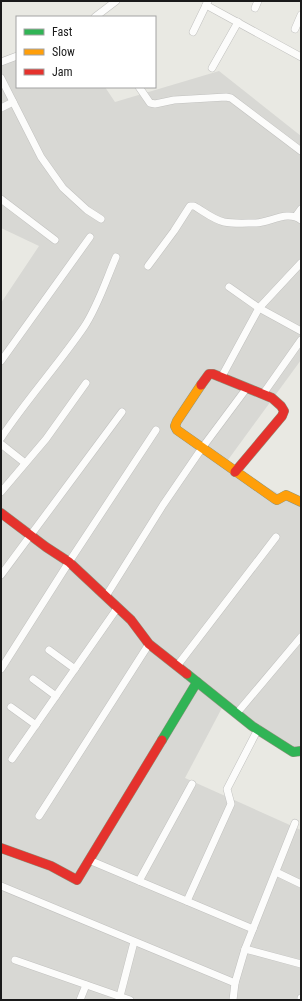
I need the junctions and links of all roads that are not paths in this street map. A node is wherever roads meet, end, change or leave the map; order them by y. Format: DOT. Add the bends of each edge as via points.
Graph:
graph roads {
  1 [pos="116,1"];
  2 [pos="207,3"];
  3 [pos="301,15"];
  4 [pos="96,16"];
  5 [pos="238,22"];
  6 [pos="295,29"];
  7 [pos="193,32"];
  8 [pos="16,56"];
  9 [pos="301,57"];
  10 [pos="1,62"];
  11 [pos="212,68"];
  12 [pos="1,78"];
  13 [pos="140,88"];
  14 [pos="13,102"];
  15 [pos="1,108"];
  16 [pos="301,151"];
  17 [pos="1,199"];
  18 [pos="301,209"];
  19 [pos="298,218"];
  20 [pos="100,219"];
  21 [pos="90,237"];
  22 [pos="55,240"];
  23 [pos="116,257"];
  24 [pos="301,264"];
  25 [pos="148,266"];
  26 [pos="229,287"];
  27 [pos="259,308"];
  28 [pos="301,331"];
  29 [pos="301,340"];
  30 [pos="1,361"];
  31 [pos="221,378"];
  32 [pos="86,383"];
  33 [pos="246,389"];
  34 [pos="263,394"];
  35 [pos="122,412"];
  36 [pos="156,430"];
  37 [pos="1,438"];
  38 [pos="1,444"];
  39 [pos="202,448"];
  40 [pos="25,463"];
  41 [pos="235,472"];
  42 [pos="1,492"];
  43 [pos="301,502"];
  44 [pos="1,513"];
  45 [pos="30,535"];
  46 [pos="276,537"];
  47 [pos="69,562"];
  48 [pos="1,575"];
  49 [pos="106,596"];
  50 [pos="118,608"];
  51 [pos="301,637"];
  52 [pos="149,644"];
  53 [pos="49,650"];
  54 [pos="177,666"];
  55 [pos="1,669"];
  56 [pos="75,669"];
  57 [pos="32,679"];
  58 [pos="197,682"];
  59 [pos="56,696"];
  60 [pos="11,706"];
  61 [pos="238,713"];
  62 [pos="36,725"];
  63 [pos="258,729"];
  64 [pos="301,751"];
  65 [pos="12,759"];
  66 [pos="192,784"];
  67 [pos="39,816"];
  68 [pos="295,822"];
  69 [pos="1,848"];
  70 [pos="89,860"];
  71 [pos="276,872"];
  72 [pos="139,881"];
  73 [pos="301,884"];
  74 [pos="1,886"];
  75 [pos="187,901"];
  76 [pos="253,929"];
  77 [pos="134,942"];
  78 [pos="245,949"];
  79 [pos="15,960"];
  80 [pos="301,964"];
  81 [pos="235,983"];
  82 [pos="86,985"];
  83 [pos="119,998"];
  84 [pos="80,1000"];
  85 [pos="130,1000"];
  86 [pos="233,1000"];
  1 -- 4 [label="street"];
  2 -- 5 [label="street"];
  2 -- 7 [label="street"];
  3 -- 6 [label="street"];
  5 -- 9 [label="street"];
  5 -- 11 [label="street"];
  8 -- 10 [label="street"];
  12 -- 14 [label="street"];
  13 -- 16 [label="street" via="150,103 155,104 226,96"];
  14 -- 15 [label="street"];
  14 -- 20 [label="street" via="41,157 63,188"];
  17 -- 22 [label="street"];
  18 -- 19 [label="street"];
  19 -- 25 [label="street" via="290,216 256,223 226,223 190,206"];
  21 -- 30 [label="street"];
  23 -- 37 [label="street" via="84,326"];
  24 -- 27 [label="street"];
  26 -- 27 [label="street"];
  27 -- 28 [label="street"];
  27 -- 31 [label="street"];
  29 -- 34 [label="street"];
  31 -- 33 [label="street"];
  31 -- 39 [label="street" via="213,374 206,376 175,426"];
  32 -- 40 [label="street" via="46,439"];
  33 -- 34 [label="street"];
  33 -- 39 [label="street"];
  34 -- 41 [label="street" via="284,411"];
  35 -- 45 [label="street"];
  36 -- 47 [label="street"];
  38 -- 40 [label="street"];
  39 -- 41 [label="street"];
  39 -- 49 [label="street"];
  40 -- 42 [label="street"];
  41 -- 43 [label="street" via="277,500 286,494"];
  44 -- 45 [label="street"];
  45 -- 47 [label="street"];
  45 -- 48 [label="street"];
  46 -- 54 [label="street"];
  47 -- 49 [label="street"];
  47 -- 55 [label="street"];
  49 -- 50 [label="street"];
  50 -- 52 [label="street" via="131,620"];
  50 -- 56 [label="street"];
  51 -- 61 [label="street"];
  52 -- 54 [label="street"];
  52 -- 67 [label="street"];
  53 -- 56 [label="street"];
  54 -- 58 [label="street"];
  56 -- 59 [label="street"];
  57 -- 59 [label="street"];
  58 -- 61 [label="street"];
  58 -- 70 [label="street"];
  59 -- 62 [label="street"];
  60 -- 62 [label="street"];
  61 -- 63 [label="street"];
  62 -- 65 [label="street"];
  63 -- 64 [label="street" via="293,752"];
  63 -- 75 [label="street" via="227,789 231,804"];
  66 -- 72 [label="street"];
  68 -- 71 [label="street"];
  69 -- 70 [label="street" via="51,866 77,880"];
  70 -- 72 [label="street"];
  71 -- 73 [label="street"];
  71 -- 76 [label="street"];
  72 -- 75 [label="street"];
  74 -- 77 [label="street"];
  75 -- 76 [label="street"];
  76 -- 78 [label="street"];
  77 -- 81 [label="street"];
  77 -- 83 [label="street"];
  78 -- 80 [label="street"];
  78 -- 81 [label="street"];
  79 -- 82 [label="street"];
  81 -- 86 [label="street"];
  82 -- 83 [label="street"];
  82 -- 84 [label="street"];
  83 -- 85 [label="street"];
}
